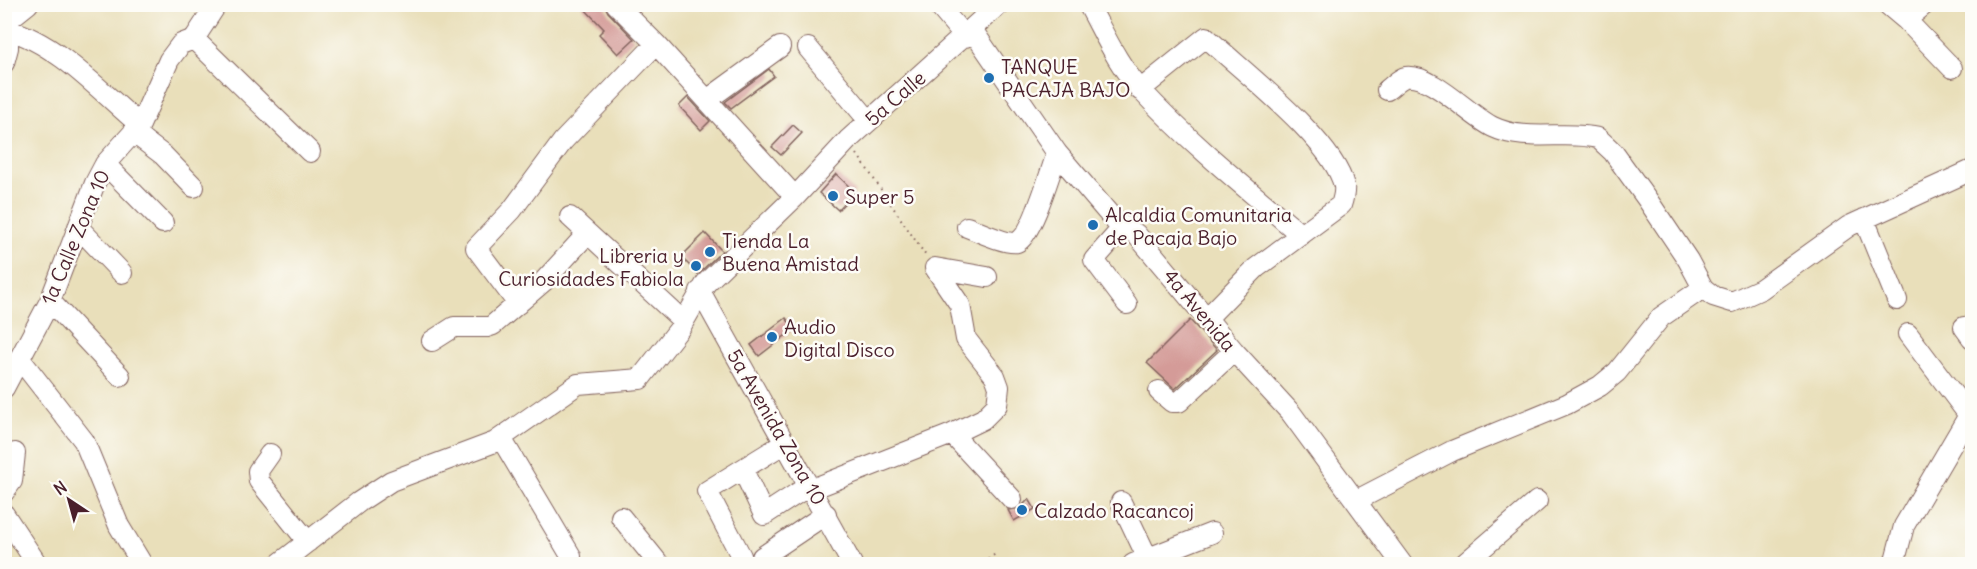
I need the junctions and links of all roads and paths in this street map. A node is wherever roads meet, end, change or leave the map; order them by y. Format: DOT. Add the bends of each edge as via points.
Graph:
graph roads {
  1 [pos="28,4"];
  2 [pos="217,4"];
  3 [pos="616,4"];
  4 [pos="938,4"];
  5 [pos="999,4"];
  6 [pos="1088,4"];
  7 [pos="1887,4"];
  8 [pos="1925,4"];
  9 [pos="1906,20"];
  10 [pos="7,22"];
  11 [pos="969,34"];
  12 [pos="194,39"];
  13 [pos="656,44"];
  14 [pos="780,47"];
  15 [pos="808,48"];
  16 [pos="4,63"];
  17 [pos="1952,68"];
  18 [pos="1140,90"];
  19 [pos="1387,90"];
  20 [pos="708,100"];
  21 [pos="869,121"];
  22 [pos="137,129"];
  23 [pos="848,140"];
  24 [pos="310,152"];
  25 [pos="1057,153"];
  26 [pos="105,164"];
  27 [pos="1972,170"];
  28 [pos="194,187"];
  29 [pos="795,197"];
  30 [pos="570,217"];
  31 [pos="1864,219"];
  32 [pos="163,223"];
  33 [pos="78,227"];
  34 [pos="968,227"];
  35 [pos="1123,227"];
  36 [pos="586,234"];
  37 [pos="1301,235"];
  38 [pos="935,268"];
  39 [pos="123,273"];
  40 [pos="987,277"];
  41 [pos="1703,288"];
  42 [pos="700,291"];
  43 [pos="1897,300"];
  44 [pos="50,301"];
  45 [pos="519,304"];
  46 [pos="1127,304"];
  47 [pos="1207,318"];
  48 [pos="683,321"];
  49 [pos="1908,334"];
  50 [pos="432,341"];
  51 [pos="1234,351"];
  52 [pos="12,356"];
  53 [pos="120,376"];
  54 [pos="4,388"];
  55 [pos="1159,391"];
  56 [pos="1970,412"];
  57 [pos="952,434"];
  58 [pos="501,438"];
  59 [pos="785,443"];
  60 [pos="15,453"];
  61 [pos="270,454"];
  62 [pos="743,470"];
  63 [pos="811,487"];
  64 [pos="4,492"];
  65 [pos="1012,499"];
  66 [pos="1357,500"];
  67 [pos="1537,501"];
  68 [pos="1121,502"];
  69 [pos="4,514"];
  70 [pos="826,514"];
  71 [pos="621,517"];
  72 [pos="1212,533"];
  73 [pos="308,542"];
  74 [pos="998,553"];
  75 [pos="571,556"];
  76 [pos="741,556"];
  77 [pos="762,557"];
  78 [pos="1140,562"];
  79 [pos="37,564"];
  80 [pos="142,564"];
  81 [pos="279,564"];
  82 [pos="659,564"];
  83 [pos="852,564"];
  84 [pos="977,564"];
  85 [pos="1402,564"];
  86 [pos="1464,564"];
  87 [pos="1894,564"];
  1 -- 10 [label="street"];
  2 -- 12 [label="street, 1a Calle Zona 10"];
  3 -- 13 [label="street"];
  4 -- 11 [label="street, 4a Avenida"];
  5 -- 11 [label="street, 5a Calle"];
  6 -- 18 [label="street"];
  7 -- 9 [label="street"];
  8 -- 9 [label="street"];
  9 -- 17 [label="street"];
  10 -- 16 [label="street"];
  10 -- 22 [label="street" via="54,53"];
  11 -- 21 [label="street, 5a Calle"];
  11 -- 25 [label="street, 4a Avenida"];
  12 -- 22 [label="street, 1a Calle Zona 10" via="181,44 170,60"];
  12 -- 24 [label="street"];
  13 -- 20 [label="street"];
  13 -- 45 [label="street" via="563,141 512,210 476,248"];
  14 -- 20 [label="street"];
  15 -- 21 [label="street"];
  18 -- 37 [label="street"];
  18 -- 37 [label="street" via="1206,37 1312,135 1339,174 1344,186 1341,204"];
  19 -- 41 [label="street" via="1404,78 1415,78 1502,131 1598,138 1647,199 1689,260"];
  20 -- 29 [label="street"];
  21 -- 23 [label="street, 5a Calle"];
  22 -- 26 [label="street, 1a Calle Zona 10"];
  22 -- 28 [label="street"];
  23 -- 29 [label="street, 5a Calle"];
  23 -- 38 [label="path"];
  25 -- 34 [label="street" via="1033,220 1022,239 1011,243"];
  25 -- 35 [label="street, 4a Avenida"];
  26 -- 32 [label="street"];
  26 -- 33 [label="street, 1a Calle Zona 10"];
  27 -- 31 [label="street"];
  29 -- 42 [label="street, 5a Calle"];
  30 -- 36 [label="street"];
  31 -- 41 [label="street" via="1829,238 1748,297 1732,302"];
  31 -- 43 [label="street"];
  33 -- 39 [label="street"];
  33 -- 44 [label="street, 1a Calle Zona 10"];
  35 -- 46 [label="street" via="1094,260"];
  35 -- 47 [label="street, 4a Avenida" via="1136,234"];
  36 -- 45 [label="street"];
  36 -- 48 [label="street"];
  37 -- 47 [label="street" via="1256,268"];
  38 -- 40 [label="street"];
  38 -- 57 [label="street" via="960,305 966,339 992,371 999,387 992,412"];
  41 -- 66 [label="street" via="1661,317 1617,372 1600,386 1567,404 1452,451"];
  42 -- 48 [label="street, 5a Calle"];
  42 -- 59 [label="street, 5a Avenida Zona 10"];
  44 -- 52 [label="street, 1a Calle Zona 10"];
  44 -- 53 [label="street"];
  45 -- 50 [label="street" via="487,327 454,327"];
  47 -- 51 [label="street, 4a Avenida"];
  48 -- 58 [label="street, 5a Calle" via="640,379 578,384"];
  49 -- 56 [label="street"];
  51 -- 55 [label="street" via="1179,402 1172,402"];
  51 -- 66 [label="street, 4a Avenida" via="1291,413"];
  52 -- 54 [label="street, 1a Calle Zona 10"];
  52 -- 80 [label="street" via="84,441 119,526"];
  56 -- 87 [label="street" via="1904,526"];
  57 -- 63 [label="street"];
  57 -- 65 [label="street"];
  58 -- 73 [label="street, 5a Calle" via="391,481"];
  58 -- 75 [label="street"];
  59 -- 62 [label="street"];
  59 -- 63 [label="street, 5a Avenida Zona 10"];
  60 -- 64 [label="street" via="12,481"];
  61 -- 73 [label="street" via="258,471 259,481"];
  62 -- 63 [label="street" via="765,515"];
  62 -- 76 [label="street" via="707,491"];
  63 -- 70 [label="street, 5a Avenida Zona 10"];
  66 -- 85 [label="street, 4a Avenida"];
  67 -- 86 [label="street"];
  68 -- 78 [label="street"];
  69 -- 79 [label="street"];
  70 -- 77 [label="street"];
  70 -- 83 [label="street, 5a Avenida Zona 10"];
  71 -- 82 [label="street"];
  72 -- 78 [label="street"];
  73 -- 81 [label="street, 5a Calle"];
  74 -- 84 [label="path"];
}
